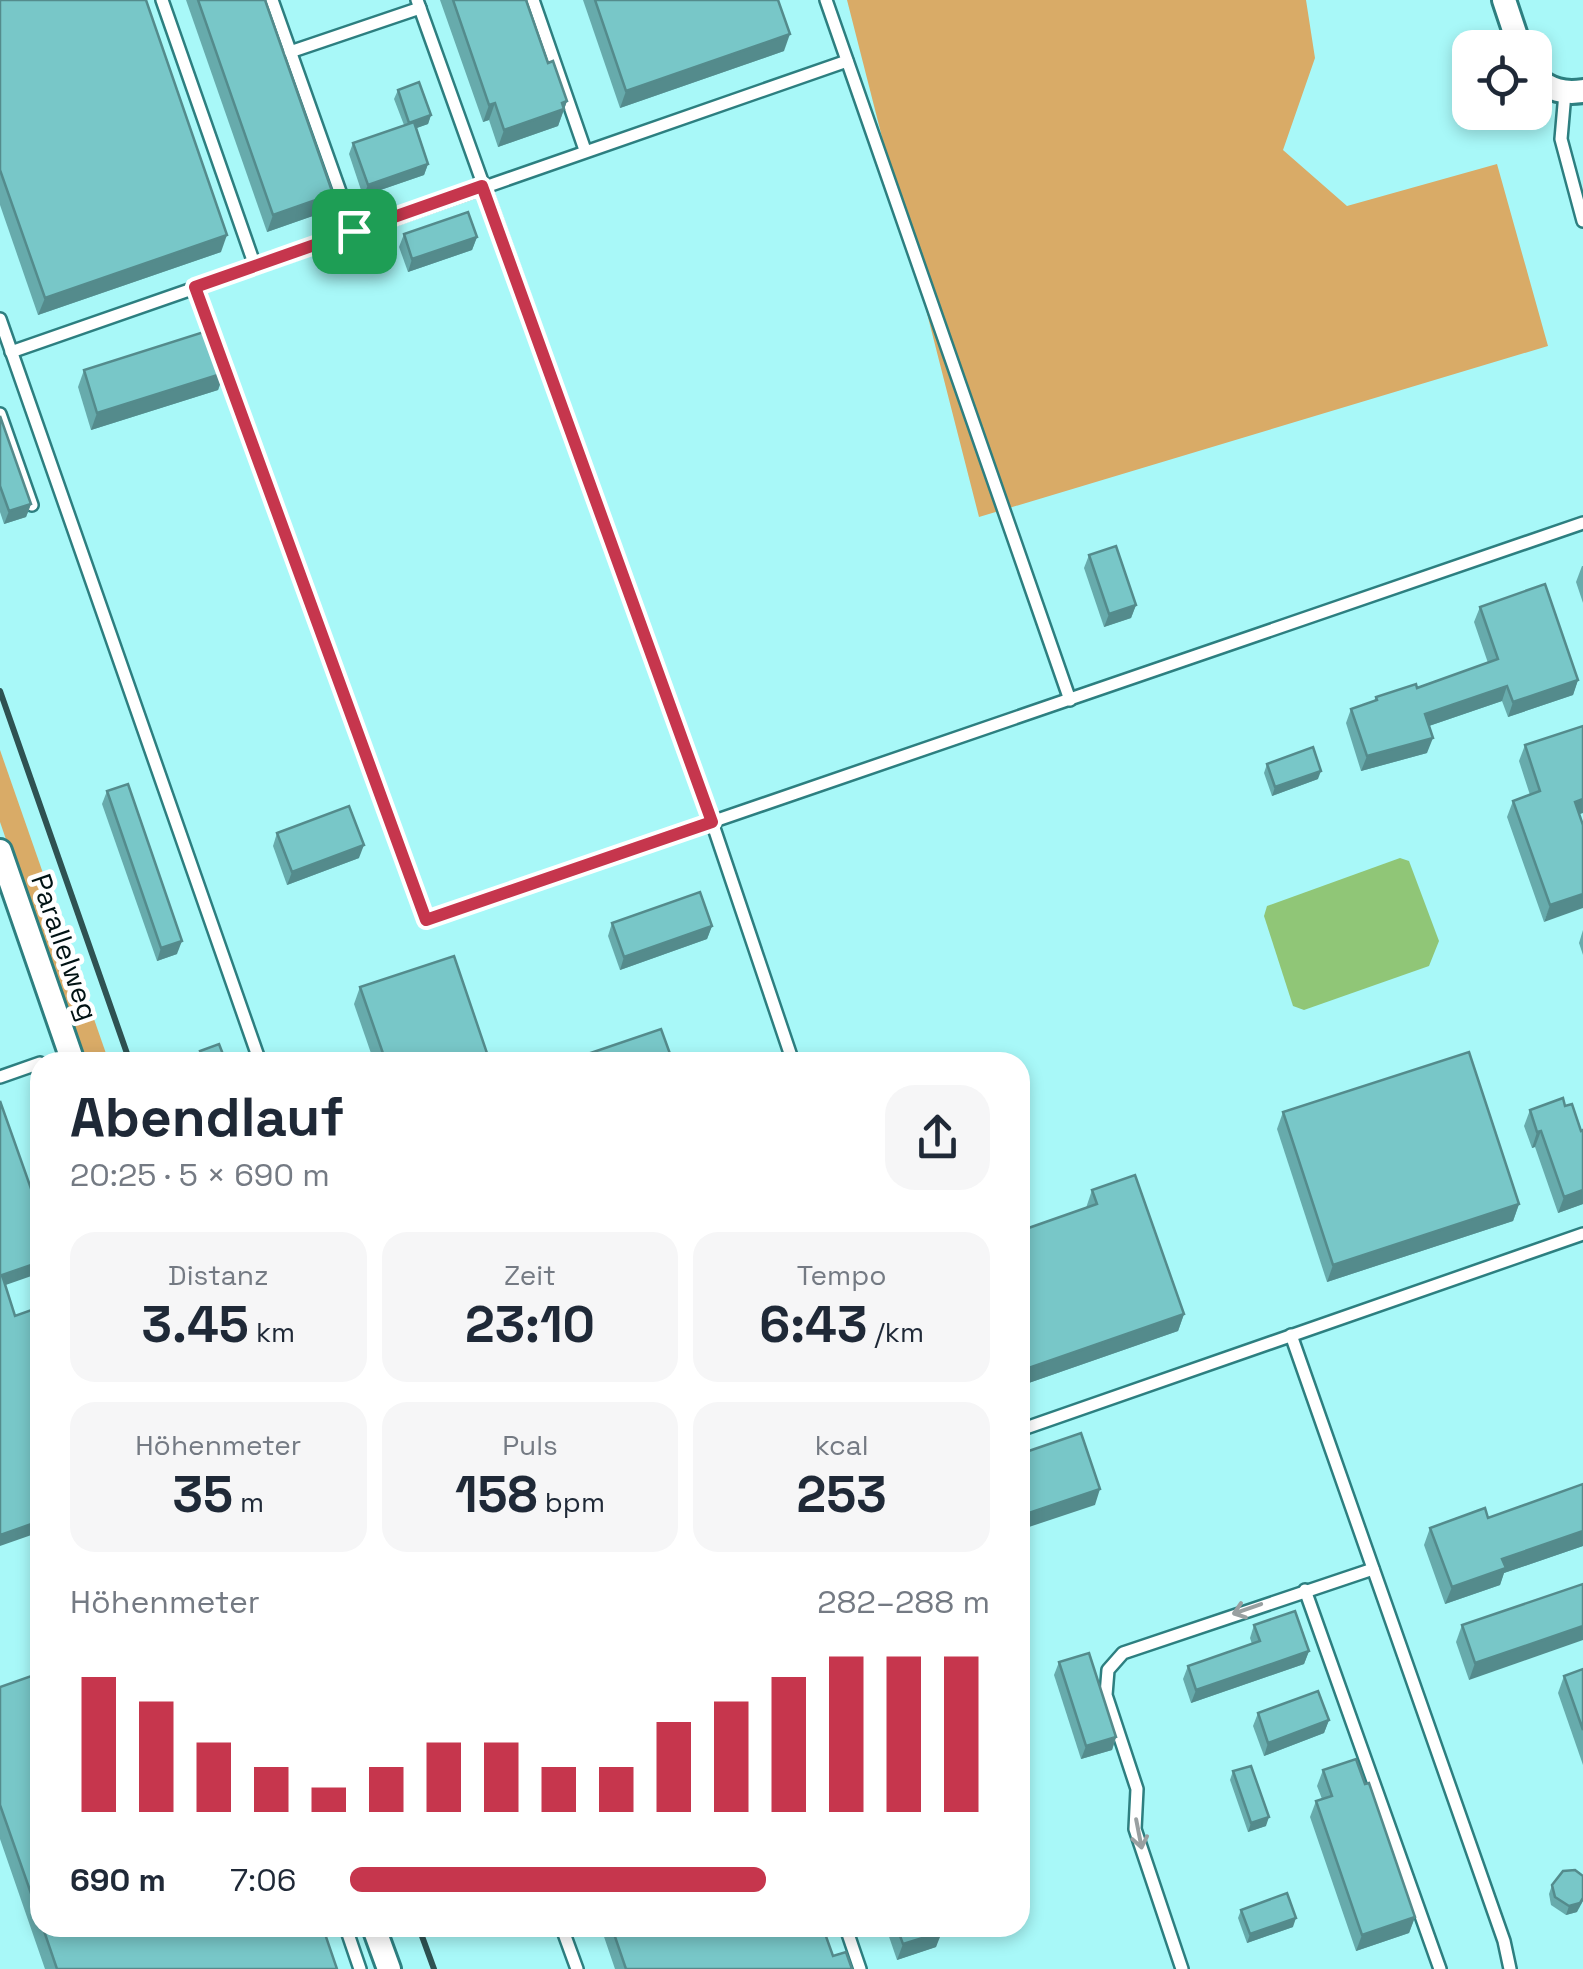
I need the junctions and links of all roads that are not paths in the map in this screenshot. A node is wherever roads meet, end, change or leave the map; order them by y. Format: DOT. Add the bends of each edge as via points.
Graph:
graph roads {
  1 [pos="162,0"];
  2 [pos="272,0"];
  3 [pos="533,0"];
  4 [pos="826,0"];
  5 [pos="1504,0"];
  6 [pos="418,4"];
  7 [pos="1514,30"];
  8 [pos="290,52"];
  9 [pos="847,61"];
  10 [pos="1574,92"];
  11 [pos="586,150"];
  12 [pos="482,186"];
  13 [pos="1583,221"];
  14 [pos="354,231"];
  15 [pos="255,266"];
  16 [pos="195,287"];
  17 [pos="0,320"];
  18 [pos="3,335"];
  19 [pos="11,352"];
  20 [pos="0,414"];
  21 [pos="32,505"];
  22 [pos="1583,523"];
  23 [pos="1070,700"];
  24 [pos="712,822"];
  25 [pos="0,851"];
  26 [pos="70,1052"];
  27 [pos="256,1052"];
  28 [pos="790,1052"];
  29 [pos="30,1067"];
  30 [pos="0,1077"];
  31 [pos="1583,1234"];
  32 [pos="1291,1335"];
  33 [pos="1030,1426"];
  34 [pos="1373,1569"];
  35 [pos="1305,1590"];
  36 [pos="349,1937"];
  37 [pos="377,1937"];
  38 [pos="565,1937"];
  39 [pos="849,1937"];
  40 [pos="360,1969"];
  41 [pos="388,1969"];
  42 [pos="577,1969"];
  43 [pos="860,1969"];
  44 [pos="1182,1969"];
  45 [pos="1440,1969"];
  46 [pos="1510,1969"];
  1 -- 15 [label="lane"];
  2 -- 8 [label="lane"];
  3 -- 11 [label="lane"];
  4 -- 9 [label="lane"];
  5 -- 7 [label="street"];
  6 -- 8 [label="lane"];
  6 -- 12 [label="lane"];
  8 -- 14 [label="lane"];
  9 -- 11 [label="lane"];
  9 -- 23 [label="lane"];
  10 -- 13 [label="lane" via="1561,139"];
  11 -- 12 [label="lane"];
  12 -- 14 [label="lane"];
  12 -- 24 [label="lane"];
  14 -- 15 [label="lane"];
  15 -- 16 [label="lane"];
  16 -- 19 [label="lane"];
  16 -- 24 [label="lane" via="426,920"];
  17 -- 18 [label="lane"];
  18 -- 19 [label="lane"];
  19 -- 27 [label="lane"];
  20 -- 21 [label="lane"];
  22 -- 23 [label="lane"];
  23 -- 24 [label="lane"];
  24 -- 28 [label="lane"];
  25 -- 26 [label="street, Parallelweg"];
  29 -- 30 [label="lane"];
  31 -- 32 [label="lane"];
  32 -- 33 [label="lane"];
  32 -- 34 [label="lane"];
  34 -- 35 [label="lane"];
  34 -- 46 [label="lane"];
  35 -- 44 [label="lane, one-way" via="1123,1653 1108,1670 1106,1695 1137,1789 1135,1828"];
  35 -- 45 [label="lane"];
  36 -- 40 [label="lane"];
  37 -- 41 [label="street"];
  38 -- 42 [label="lane"];
  39 -- 43 [label="lane"];
}
